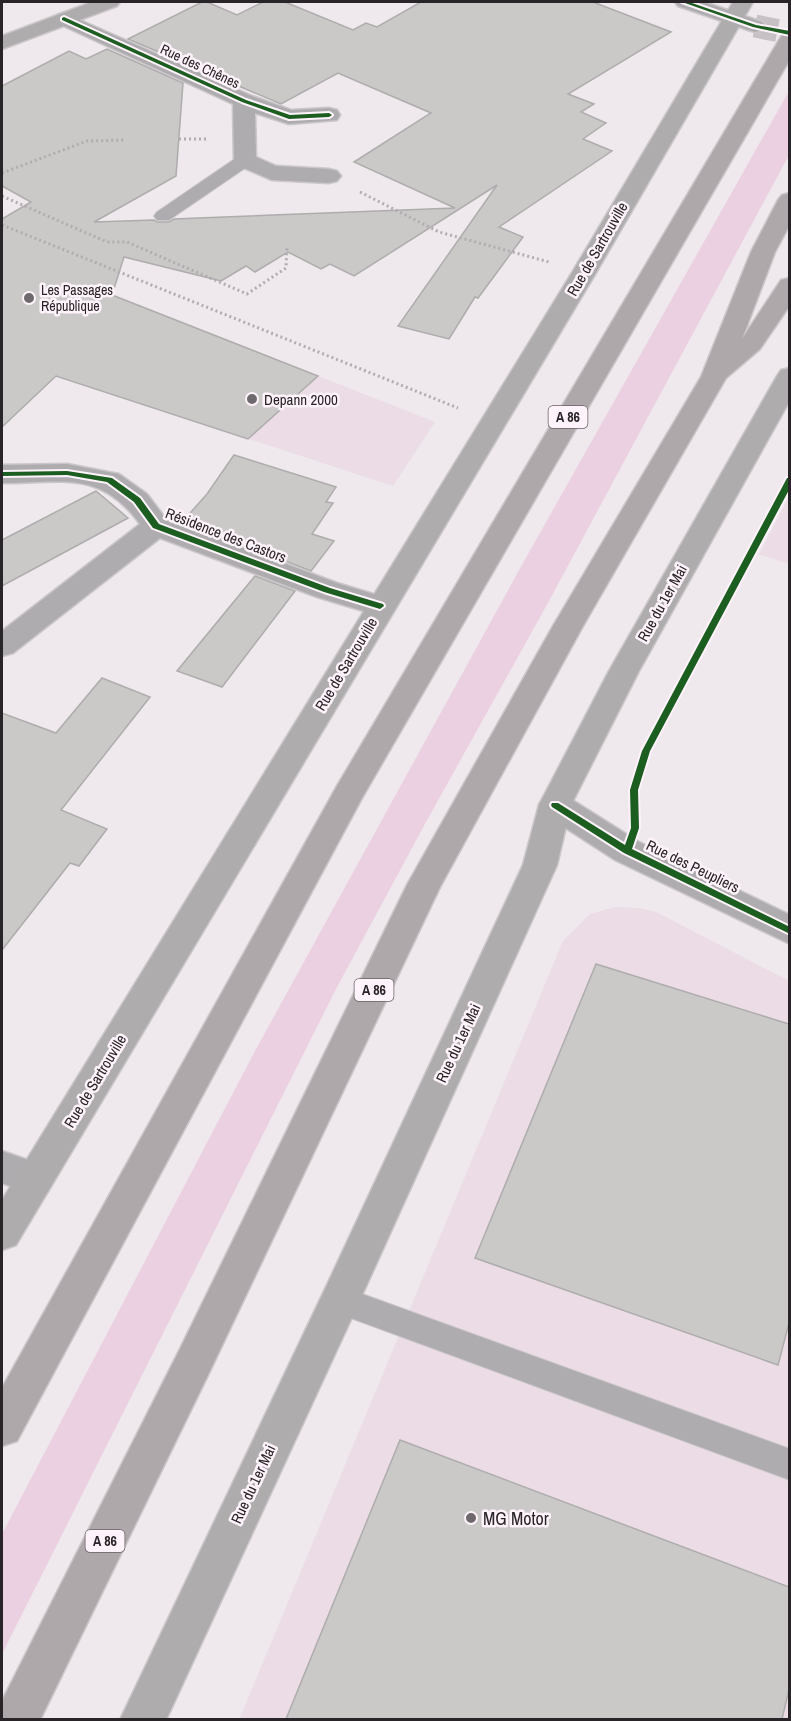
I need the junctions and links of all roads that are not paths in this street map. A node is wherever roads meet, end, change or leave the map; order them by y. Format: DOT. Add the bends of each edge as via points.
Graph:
graph roads {
  1 [pos="110,2"];
  2 [pos="685,2"];
  3 [pos="743,15"];
  4 [pos="64,19"];
  5 [pos="789,40"];
  6 [pos="2,43"];
  7 [pos="244,101"];
  8 [pos="329,115"];
  9 [pos="245,160"];
  10 [pos="329,176"];
  11 [pos="789,200"];
  12 [pos="162,216"];
  13 [pos="789,285"];
  14 [pos="789,376"];
  15 [pos="714,377"];
  16 [pos="2,474"];
  17 [pos="156,526"];
  18 [pos="380,606"];
  19 [pos="2,646"];
  20 [pos="555,805"];
  21 [pos="789,931"];
  22 [pos="18,1173"];
  23 [pos="2,1233"];
  24 [pos="340,1300"];
  25 [pos="2,1427"];
  26 [pos="789,1465"];
  27 [pos="16,1719"];
  28 [pos="141,1719"];
  1 -- 4 [label="main road"];
  2 -- 3 [label="street"];
  3 -- 18 [label="main road, Rue de Sartrouville"];
  4 -- 6 [label="main road"];
  4 -- 7 [label="street, Rue des Chênes"];
  5 -- 25 [label="highway, A 86" via="348,794"];
  7 -- 8 [label="street, Rue des Chênes" via="289,117"];
  7 -- 9 [label="street"];
  9 -- 10 [label="street" via="272,173"];
  9 -- 12 [label="lane"];
  11 -- 15 [label="highway, A 86" via="763,252"];
  13 -- 15 [label="highway" via="751,344"];
  14 -- 20 [label="main road, Rue du 1er Mai" via="624,671"];
  15 -- 27 [label="highway, A 86" via="568,626 424,885 194,1362"];
  16 -- 17 [label="street, Résidence des Castors" via="67,473 109,480 137,500"];
  17 -- 18 [label="street, Résidence des Castors"];
  17 -- 19 [label="street, Résidence des Castors"];
  18 -- 22 [label="main road, Rue de Sartrouville"];
  20 -- 21 [label="street, Rue des Peupliers" via="627,851"];
  20 -- 24 [label="main road, Rue du 1er Mai" via="540,865"];
  22 -- 23 [label="main road, Rue de Sartrouville"];
  24 -- 26 [label="lane"];
  24 -- 28 [label="main road, Rue du 1er Mai"];
}
